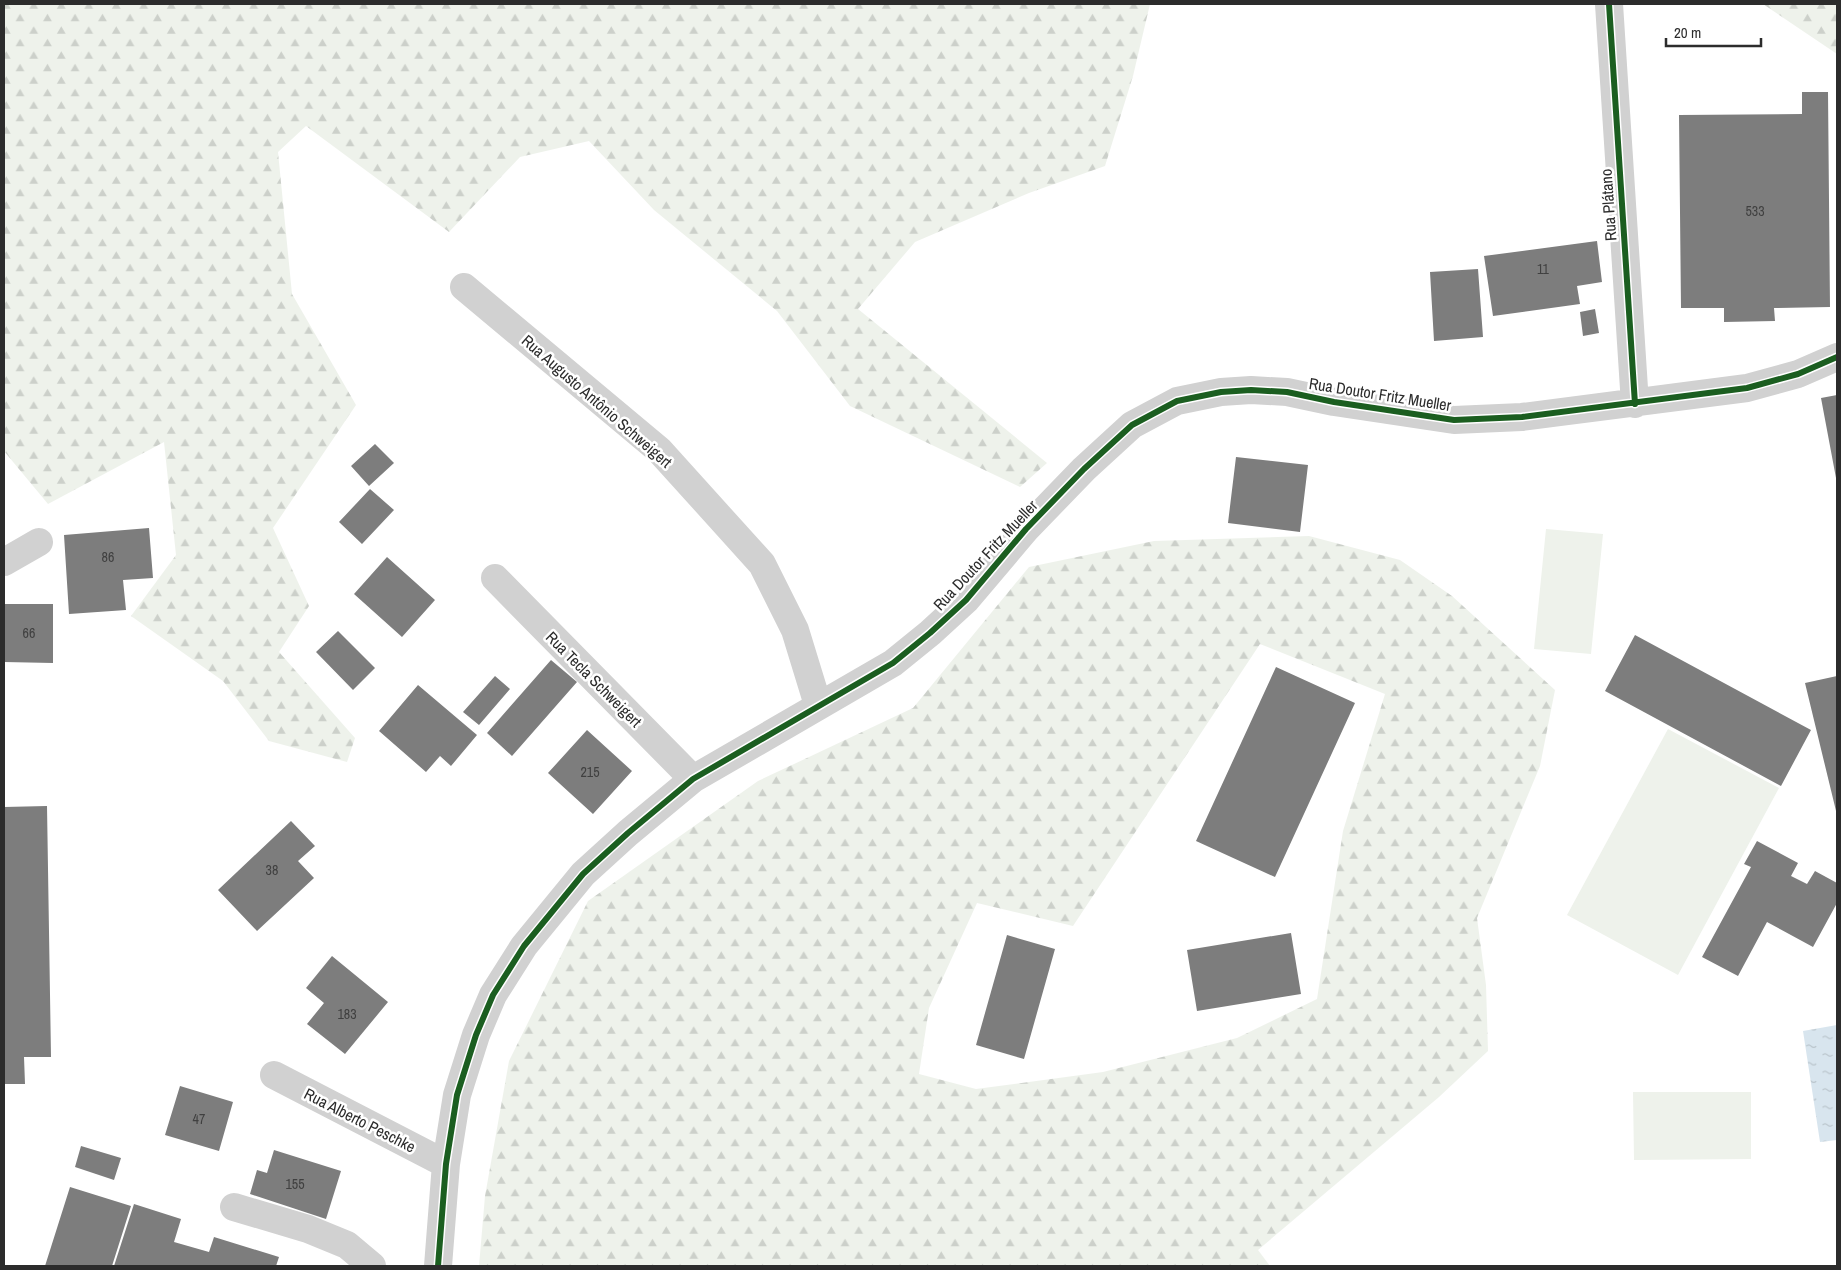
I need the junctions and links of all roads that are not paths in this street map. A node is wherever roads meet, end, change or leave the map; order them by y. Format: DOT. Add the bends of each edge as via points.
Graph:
graph roads {
  1 [pos="1609,4"];
  2 [pos="464,287"];
  3 [pos="1837,357"];
  4 [pos="1635,404"];
  5 [pos="39,542"];
  6 [pos="4,562"];
  7 [pos="494,578"];
  8 [pos="818,705"];
  9 [pos="693,780"];
  10 [pos="274,1075"];
  11 [pos="446,1164"];
  12 [pos="234,1207"];
  13 [pos="372,1266"];
  14 [pos="438,1266"];
  1 -- 4 [label="street, Rua Plátano"];
  2 -- 8 [label="street, Rua Augusto Antônio Schweigert" via="659,450 762,564 795,630"];
  3 -- 4 [label="street, Rua Doutor Fritz Mueller" via="1798,374 1747,388"];
  4 -- 8 [label="street, Rua Doutor Fritz Mueller" via="1522,417 1454,420 1287,392 1221,392 1177,400 1132,425 1091,463 1026,529 966,600 930,633 893,663"];
  5 -- 6 [label="street"];
  7 -- 9 [label="street, Rua Tecla Schweigert"];
  8 -- 9 [label="street, Rua Doutor Fritz Mueller"];
  9 -- 11 [label="street, Rua Doutor Fritz Mueller" via="583,874 524,946 493,996 476,1035 457,1095"];
  10 -- 11 [label="street, Rua Alberto Peschke"];
  11 -- 14 [label="street, Rua Doutor Fritz Mueller"];
  12 -- 13 [label="street" via="308,1229 347,1245"];
}
